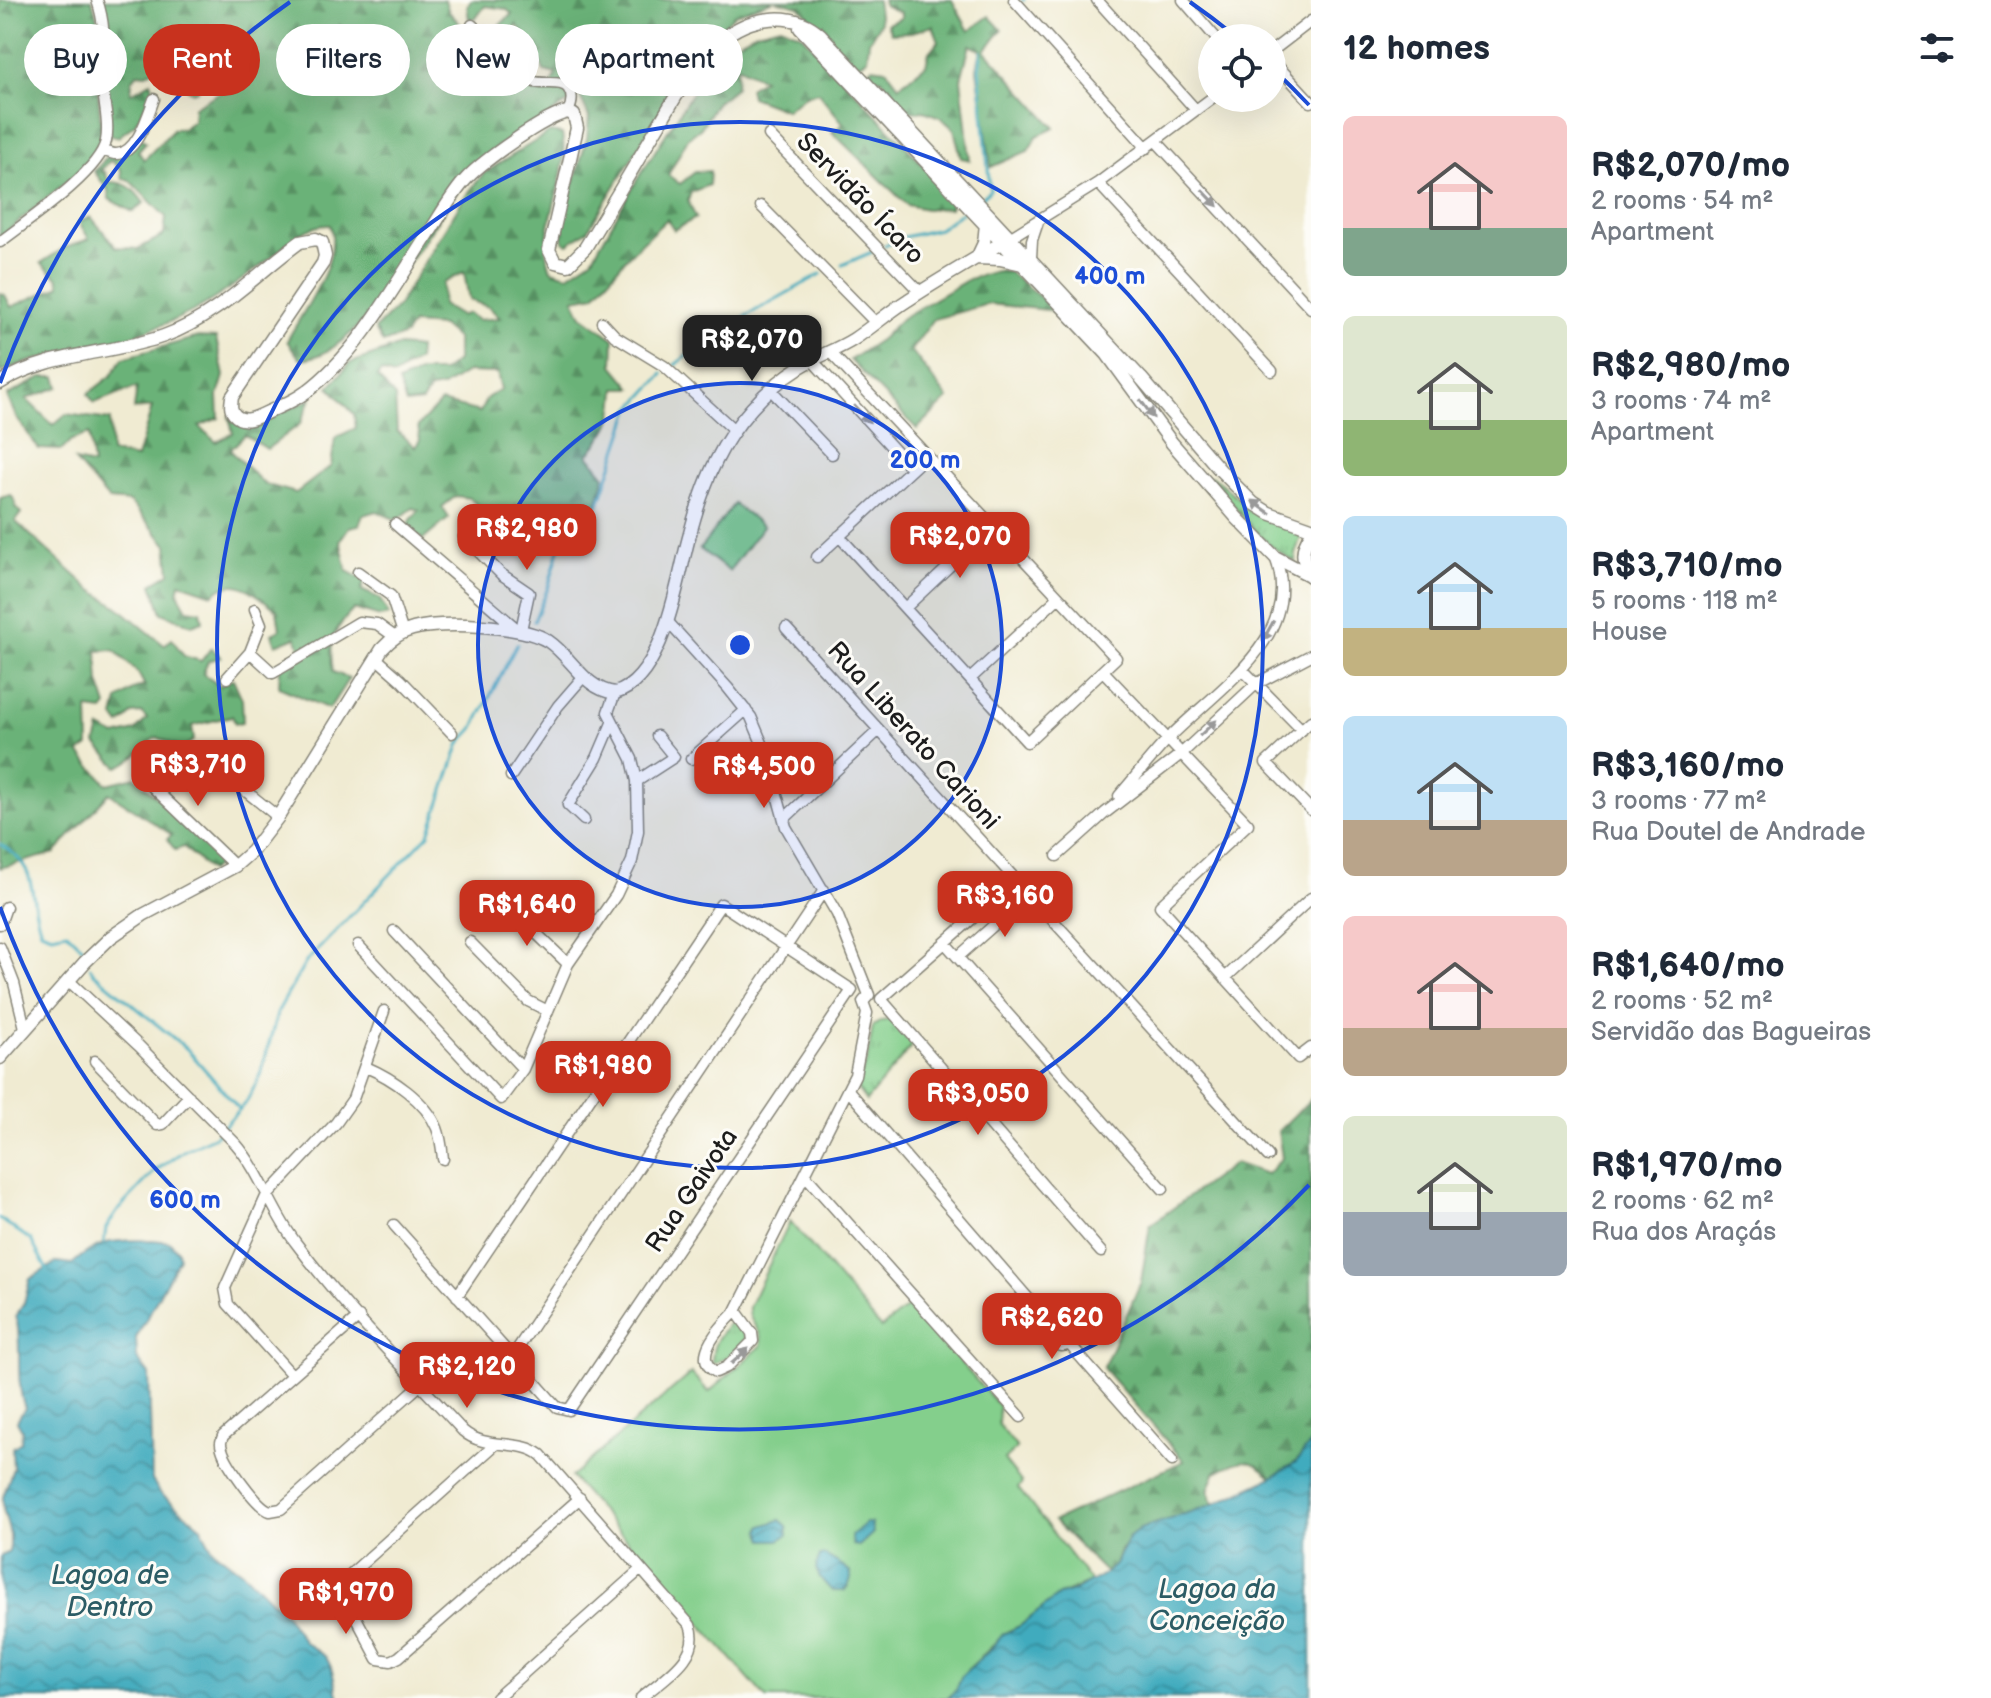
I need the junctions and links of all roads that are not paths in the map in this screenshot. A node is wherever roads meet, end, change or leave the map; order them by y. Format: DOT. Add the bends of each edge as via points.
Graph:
graph roads {
  1 [pos="97,0"];
  2 [pos="1014,0"];
  3 [pos="1097,0"];
  4 [pos="1183,0"];
  5 [pos="776,18"];
  6 [pos="1311,21"];
  7 [pos="1204,24"];
  8 [pos="1286,40"];
  9 [pos="1286,75"];
  10 [pos="539,84"];
  11 [pos="154,99"];
  12 [pos="1311,102"];
  13 [pos="1196,110"];
  14 [pos="568,112"];
  15 [pos="769,135"];
  16 [pos="1152,144"];
  17 [pos="103,150"];
  18 [pos="1098,183"];
  19 [pos="761,206"];
  20 [pos="1038,222"];
  21 [pos="986,224"];
  22 [pos="1007,240"];
  23 [pos="0,242"];
  24 [pos="977,258"];
  25 [pos="1027,261"];
  26 [pos="920,292"];
  27 [pos="1311,308"];
  28 [pos="602,322"];
  29 [pos="876,323"];
  30 [pos="830,352"];
  31 [pos="812,360"];
  32 [pos="1272,371"];
  33 [pos="0,383"];
  34 [pos="771,390"];
  35 [pos="734,430"];
  36 [pos="1187,432"];
  37 [pos="1166,435"];
  38 [pos="832,454"];
  39 [pos="926,456"];
  40 [pos="912,469"];
  41 [pos="395,524"];
  42 [pos="992,526"];
  43 [pos="1311,531"];
  44 [pos="839,536"];
  45 [pos="464,537"];
  46 [pos="817,557"];
  47 [pos="1275,557"];
  48 [pos="358,572"];
  49 [pos="1310,576"];
  50 [pos="1059,597"];
  51 [pos="905,608"];
  52 [pos="255,609"];
  53 [pos="668,622"];
  54 [pos="786,628"];
  55 [pos="519,630"];
  56 [pos="399,635"];
  57 [pos="250,652"];
  58 [pos="1311,655"];
  59 [pos="376,658"];
  60 [pos="1243,670"];
  61 [pos="1103,671"];
  62 [pos="584,676"];
  63 [pos="227,678"];
  64 [pos="970,679"];
  65 [pos="1256,684"];
  66 [pos="615,693"];
  67 [pos="746,710"];
  68 [pos="1311,721"];
  69 [pos="612,723"];
  70 [pos="879,730"];
  71 [pos="1302,730"];
  72 [pos="452,733"];
  73 [pos="657,736"];
  74 [pos="1168,740"];
  75 [pos="192,748"];
  76 [pos="1181,754"];
  77 [pos="691,759"];
  78 [pos="139,774"];
  79 [pos="511,776"];
  80 [pos="637,781"];
  81 [pos="1311,810"];
  82 [pos="1105,813"];
  83 [pos="278,817"];
  84 [pos="784,819"];
  85 [pos="584,820"];
  86 [pos="1057,856"];
  87 [pos="235,866"];
  88 [pos="1016,880"];
  89 [pos="824,890"];
  90 [pos="1029,894"];
  91 [pos="1311,898"];
  92 [pos="6,907"];
  93 [pos="509,907"];
  94 [pos="981,912"];
  95 [pos="0,924"];
  96 [pos="994,926"];
  97 [pos="394,931"];
  98 [pos="470,942"];
  99 [pos="945,943"];
  100 [pos="358,945"];
  101 [pos="0,947"];
  102 [pos="786,947"];
  103 [pos="958,957"];
  104 [pos="568,964"];
  105 [pos="1225,978"];
  106 [pos="68,980"];
  107 [pos="869,995"];
  108 [pos="881,999"];
  109 [pos="546,1010"];
  110 [pos="384,1011"];
  111 [pos="867,1013"];
  112 [pos="25,1028"];
  113 [pos="1311,1048"];
  114 [pos="0,1058"];
  115 [pos="95,1061"];
  116 [pos="366,1067"];
  117 [pos="523,1069"];
  118 [pos="848,1090"];
  119 [pos="189,1096"];
  120 [pos="1268,1156"];
  121 [pos="443,1159"];
  122 [pos="805,1175"];
  123 [pos="1163,1189"];
  124 [pos="266,1197"];
  125 [pos="394,1225"];
  126 [pos="1101,1252"];
  127 [pos="457,1296"];
  128 [pos="736,1311"];
  129 [pos="359,1317"];
  130 [pos="1053,1327"];
  131 [pos="1069,1344"];
  132 [pos="512,1357"];
  133 [pos="292,1375"];
  134 [pos="420,1385"];
  135 [pos="1021,1417"];
  136 [pos="496,1444"];
  137 [pos="1172,1461"];
  138 [pos="580,1498"];
  139 [pos="641,1569"];
  140 [pos="496,1698"];
  141 [pos="641,1698"];
  1 -- 17 [label="street" via="105,36"];
  2 -- 16 [label="street"];
  3 -- 13 [label="street"];
  4 -- 7 [label="street"];
  5 -- 14 [label="main road" via="736,29 709,51 686,80 585,248 575,261 561,265 551,256 549,240 577,128"];
  5 -- 21 [label="main road" via="810,37"];
  5 -- 22 [label="main road" via="804,24 821,35"];
  6 -- 8 [label="street"];
  9 -- 12 [label="street"];
  10 -- 14 [label="street" via="568,87"];
  11 -- 17 [label="street" via="140,135 128,149 116,154"];
  13 -- 16 [label="street"];
  14 -- 33 [label="main road" via="469,176 352,347 308,391 273,410 247,420 230,406 323,263 324,248 316,239 300,242 212,311 179,330 32,368"];
  15 -- 26 [label="street, Servidão Ícaro"];
  16 -- 18 [label="street"];
  16 -- 27 [label="street, one-way"];
  17 -- 23 [label="street" via="77,180"];
  18 -- 20 [label="street"];
  18 -- 32 [label="street"];
  19 -- 29 [label="street"];
  20 -- 22 [label="street"];
  20 -- 25 [label="street"];
  21 -- 22 [label="main road"];
  21 -- 24 [label="main road"];
  22 -- 24 [label="main road"];
  22 -- 25 [label="main road"];
  24 -- 25 [label="main road"];
  24 -- 26 [label="main road"];
  25 -- 36 [label="main road"];
  25 -- 37 [label="main road, one-way" via="1107,354"];
  26 -- 29 [label="main road"];
  28 -- 35 [label="street" via="664,366"];
  29 -- 30 [label="main road"];
  30 -- 31 [label="main road"];
  30 -- 39 [label="street"];
  31 -- 34 [label="main road"];
  31 -- 40 [label="street, one-way"];
  34 -- 35 [label="main road"];
  34 -- 38 [label="street"];
  35 -- 53 [label="main road" via="698,506"];
  36 -- 37 [label="main road"];
  43 -- 36 [label="main road, one-way" via="1253,503"];
  37 -- 47 [label="main road"];
  39 -- 40 [label="street"];
  39 -- 42 [label="street"];
  40 -- 44 [label="street"];
  41 -- 55 [label="street"];
  42 -- 50 [label="street"];
  42 -- 51 [label="street"];
  43 -- 49 [label="main road" via="1302,552"];
  44 -- 46 [label="street"];
  44 -- 51 [label="street"];
  45 -- 55 [label="street" via="529,593"];
  47 -- 49 [label="main road"];
  47 -- 60 [label="street, one-way" via="1282,583 1278,612"];
  48 -- 56 [label="street" via="391,596"];
  50 -- 61 [label="street" via="1116,658"];
  50 -- 64 [label="street"];
  51 -- 64 [label="street"];
  52 -- 57 [label="street" via="261,624"];
  53 -- 66 [label="main road" via="638,677"];
  53 -- 67 [label="street"];
  54 -- 70 [label="street, Rua Liberato Carioni"];
  55 -- 56 [label="main road" via="426,627"];
  55 -- 62 [label="main road" via="555,646"];
  56 -- 57 [label="street" via="359,622 273,673"];
  56 -- 59 [label="main road"];
  57 -- 63 [label="street"];
  58 -- 65 [label="street"];
  59 -- 72 [label="street"];
  59 -- 83 [label="main road"];
  60 -- 65 [label="street"];
  60 -- 74 [label="street"];
  61 -- 64 [label="street" via="1027,742"];
  61 -- 74 [label="street"];
  62 -- 66 [label="main road" via="598,689"];
  62 -- 79 [label="street"];
  65 -- 71 [label="street"];
  76 -- 65 [label="street, one-way"];
  66 -- 69 [label="street" via="608,712"];
  67 -- 77 [label="street"];
  67 -- 84 [label="street" via="764,748"];
  68 -- 71 [label="street"];
  69 -- 80 [label="street" via="632,759"];
  69 -- 85 [label="street" via="568,805"];
  70 -- 84 [label="street"];
  70 -- 88 [label="street, Rua Liberato Carioni"];
  71 -- 81 [label="street" via="1266,763"];
  73 -- 80 [label="street" via="674,757"];
  74 -- 76 [label="street"];
  74 -- 82 [label="street"];
  75 -- 83 [label="street"];
  76 -- 82 [label="street"];
  76 -- 105 [label="street" via="1248,824 1160,906"];
  78 -- 87 [label="street"];
  80 -- 104 [label="street" via="638,831 632,861 604,914"];
  82 -- 86 [label="street"];
  83 -- 87 [label="main road"];
  84 -- 89 [label="street"];
  87 -- 106 [label="main road" via="132,922"];
  88 -- 90 [label="street, Rua Liberato Carioni"];
  88 -- 94 [label="street"];
  89 -- 102 [label="street"];
  89 -- 107 [label="street"];
  90 -- 96 [label="street"];
  90 -- 120 [label="street, Rua Liberato Carioni"];
  91 -- 105 [label="street"];
  92 -- 95 [label="street"];
  93 -- 104 [label="street"];
  94 -- 96 [label="street"];
  94 -- 99 [label="street"];
  96 -- 103 [label="street"];
  97 -- 117 [label="street"];
  98 -- 109 [label="street" via="528,1001"];
  99 -- 103 [label="street"];
  99 -- 108 [label="street"];
  100 -- 117 [label="street" via="501,1099"];
  101 -- 112 [label="street"];
  102 -- 127 [label="street" via="721,904"];
  102 -- 132 [label="street"];
  102 -- 132 [label="street, Rua Gaivota" via="852,990 572,1408 557,1407"];
  103 -- 123 [label="street"];
  104 -- 109 [label="street"];
  105 -- 113 [label="street" via="1298,1058"];
  106 -- 112 [label="main road"];
  106 -- 119 [label="street"];
  107 -- 108 [label="street"];
  107 -- 111 [label="street" via="863,1006"];
  108 -- 111 [label="street" via="880,1012"];
  108 -- 126 [label="street"];
  109 -- 117 [label="street"];
  110 -- 116 [label="street"];
  111 -- 118 [label="street" via="860,1059"];
  112 -- 114 [label="main road"];
  115 -- 119 [label="street" via="157,1125"];
  116 -- 121 [label="street" via="397,1082 432,1118"];
  116 -- 124 [label="street" via="341,1117"];
  118 -- 122 [label="street"];
  118 -- 130 [label="street"];
  119 -- 124 [label="street" via="249,1160"];
  122 -- 128 [label="street"];
  122 -- 135 [label="street"];
  124 -- 129 [label="street" via="306,1257"];
  124 -- 133 [label="street" via="225,1293 228,1304"];
  125 -- 127 [label="street"];
  127 -- 132 [label="street"];
  128 -- 128 [label="street, one-way" via="707,1350 712,1371 727,1367 753,1341"];
  129 -- 133 [label="street"];
  129 -- 134 [label="street"];
  130 -- 131 [label="street" via="1055,1344"];
  130 -- 131 [label="street" via="1070,1325 1074,1335"];
  131 -- 137 [label="street"];
  133 -- 134 [label="street" via="221,1442 258,1504 270,1511 281,1509"];
  134 -- 136 [label="street" via="469,1436"];
  136 -- 138 [label="street" via="537,1452"];
  136 -- 138 [label="street" via="342,1585 374,1654 384,1661 399,1657"];
  138 -- 139 [label="street"];
  139 -- 140 [label="street"];
  139 -- 141 [label="street" via="690,1625 694,1643 687,1657"];
}
